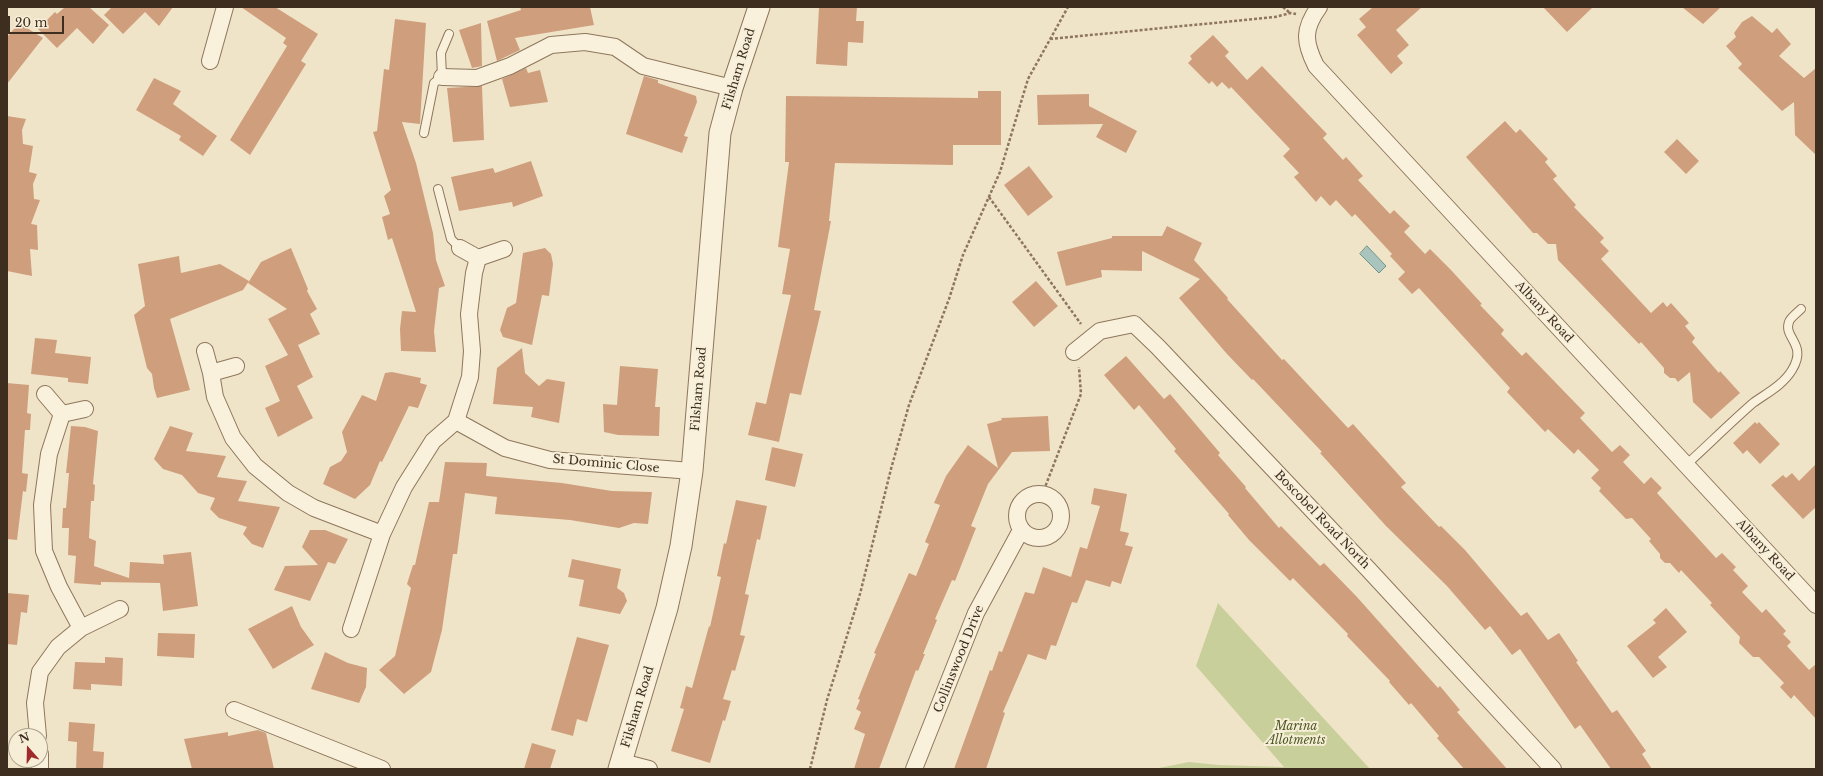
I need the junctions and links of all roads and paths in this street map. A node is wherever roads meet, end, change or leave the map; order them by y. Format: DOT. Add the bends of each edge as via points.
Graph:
graph roads {
  1 [pos="225,7"];
  2 [pos="759,7"];
  3 [pos="1068,7"];
  4 [pos="1283,7"];
  5 [pos="1291,13"];
  6 [pos="1315,13"];
  7 [pos="449,34"];
  8 [pos="1050,39"];
  9 [pos="210,61"];
  10 [pos="442,77"];
  11 [pos="732,88"];
  12 [pos="424,133"];
  13 [pos="438,189"];
  14 [pos="988,197"];
  15 [pos="460,248"];
  16 [pos="504,249"];
  17 [pos="478,258"];
  18 [pos="1801,309"];
  19 [pos="1091,338"];
  20 [pos="1076,350"];
  21 [pos="205,351"];
  22 [pos="236,366"];
  23 [pos="211,373"];
  24 [pos="45,394"];
  25 [pos="85,409"];
  26 [pos="62,414"];
  27 [pos="456,420"];
  28 [pos="1686,465"];
  29 [pos="692,471"];
  30 [pos="1042,495"];
  31 [pos="1021,530"];
  32 [pos="382,534"];
  33 [pos="1813,597"];
  34 [pos="120,609"];
  35 [pos="81,628"];
  36 [pos="351,629"];
  37 [pos="234,710"];
  38 [pos="37,728"];
  39 [pos="620,765"];
  40 [pos="382,769"];
  41 [pos="649,769"];
  42 [pos="810,769"];
  43 [pos="914,769"];
  44 [pos="1553,769"];
  1 -- 9 [label="street"];
  2 -- 11 [label="street, Filsham Road"];
  3 -- 8 [label="path"];
  4 -- 5 [label="path"];
  5 -- 6 [label="path"];
  5 -- 8 [label="path" via="1275,18"];
  6 -- 28 [label="street, Albany Road" via="1307,36 1309,52 1316,66"];
  7 -- 10 [label="lane" via="441,53"];
  8 -- 14 [label="path" via="1028,79 1010,143"];
  10 -- 11 [label="street" via="477,78 510,66 551,45 585,42 615,47 643,66"];
  10 -- 12 [label="lane" via="434,83"];
  11 -- 29 [label="street, Filsham Road" via="720,133"];
  13 -- 15 [label="lane" via="451,239"];
  14 -- 19 [label="path"];
  14 -- 42 [label="path" via="963,255 909,405 883,497 860,594 827,700"];
  15 -- 17 [label="street"];
  16 -- 17 [label="street"];
  17 -- 27 [label="street" via="468,314 472,351 470,377"];
  18 -- 28 [label="lane" via="1789,321 1788,328 1798,350 1798,361 1791,372"];
  19 -- 20 [label="street, Boscobel Road North"];
  19 -- 44 [label="street, Boscobel Road North" via="1100,331 1134,324 1369,570"];
  20 -- 30 [label="path" via="1081,394"];
  21 -- 23 [label="street"];
  22 -- 23 [label="street"];
  23 -- 32 [label="street" via="215,398 233,438 255,466 288,493 314,508"];
  24 -- 26 [label="street"];
  25 -- 26 [label="street"];
  26 -- 35 [label="street" via="48,461 42,504 44,551 58,587"];
  27 -- 29 [label="street, St Dominic Close" via="505,448 550,460"];
  27 -- 32 [label="street" via="433,441 404,487"];
  28 -- 33 [label="street, Albany Road"];
  29 -- 39 [label="street, Filsham Road" via="681,546 667,608"];
  30 -- 31 [label="street" via="1030,496 1020,504 1016,512"];
  30 -- 31 [label="street" via="1050,497 1058,505 1061,522 1055,532 1038,539"];
  31 -- 43 [label="street, Collinswood Drive" via="976,613"];
  32 -- 36 [label="street" via="364,610"];
  34 -- 35 [label="street"];
  35 -- 38 [label="street" via="58,647 40,672 35,703"];
  37 -- 40 [label="street"];
  39 -- 41 [label="street"];
}
